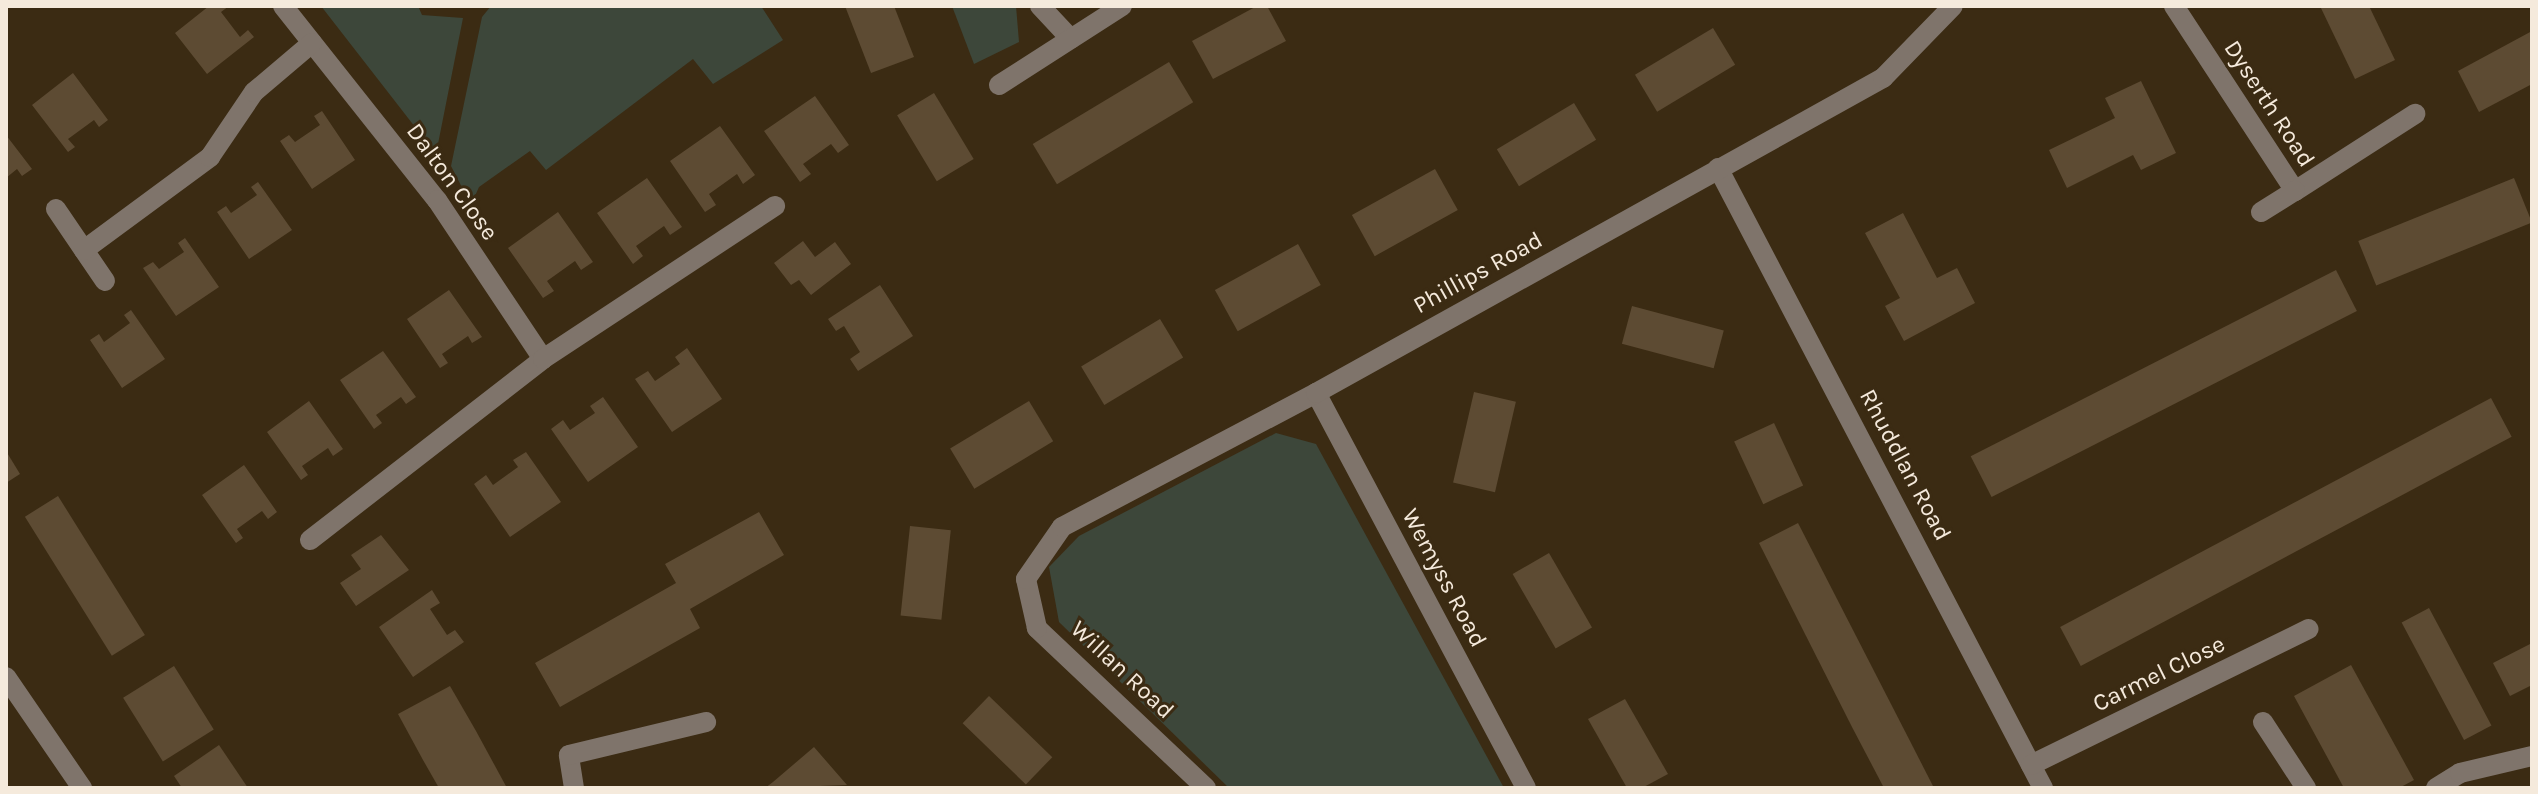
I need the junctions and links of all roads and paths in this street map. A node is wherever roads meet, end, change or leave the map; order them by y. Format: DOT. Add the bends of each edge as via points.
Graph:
graph roads {
  1 [pos="283,6"];
  2 [pos="1040,6"];
  3 [pos="1122,6"];
  4 [pos="1953,6"];
  5 [pos="2174,6"];
  6 [pos="1071,39"];
  7 [pos="312,43"];
  8 [pos="999,85"];
  9 [pos="2415,114"];
  10 [pos="1718,168"];
  11 [pos="2295,191"];
  12 [pos="775,206"];
  13 [pos="56,209"];
  14 [pos="2261,212"];
  15 [pos="84,250"];
  16 [pos="105,281"];
  17 [pos="543,359"];
  18 [pos="1316,393"];
  19 [pos="310,540"];
  20 [pos="1026,579"];
  21 [pos="2309,629"];
  22 [pos="6,677"];
  23 [pos="706,722"];
  24 [pos="2263,722"];
  25 [pos="2532,756"];
  26 [pos="2031,765"];
  27 [pos="82,788"];
  28 [pos="574,788"];
  29 [pos="1206,788"];
  30 [pos="1526,788"];
  31 [pos="2043,788"];
  32 [pos="2306,788"];
  33 [pos="2436,788"];
  1 -- 7 [label="street, Dalton Close"];
  2 -- 6 [label="street"];
  3 -- 6 [label="street"];
  4 -- 10 [label="street, Phillips Road" via="1883,78"];
  5 -- 11 [label="street, Dyserth Road"];
  6 -- 8 [label="street"];
  7 -- 15 [label="street" via="254,92 210,157"];
  7 -- 17 [label="street, Dalton Close" via="437,200"];
  9 -- 11 [label="street, Dyserth Road"];
  10 -- 18 [label="street, Phillips Road"];
  10 -- 26 [label="street, Rhuddlan Road"];
  11 -- 14 [label="street, Dyserth Road"];
  12 -- 17 [label="street"];
  13 -- 15 [label="street"];
  15 -- 16 [label="street"];
  17 -- 19 [label="street"];
  18 -- 20 [label="street, Phillips Road" via="1062,527"];
  18 -- 30 [label="street, Wemyss Road"];
  20 -- 29 [label="street, Willan Road" via="1037,628"];
  21 -- 26 [label="street, Carmel Close"];
  22 -- 27 [label="street"];
  23 -- 28 [label="street" via="569,755"];
  24 -- 32 [label="street"];
  25 -- 33 [label="street" via="2460,773"];
  26 -- 31 [label="street, Rhuddlan Road"];
}
